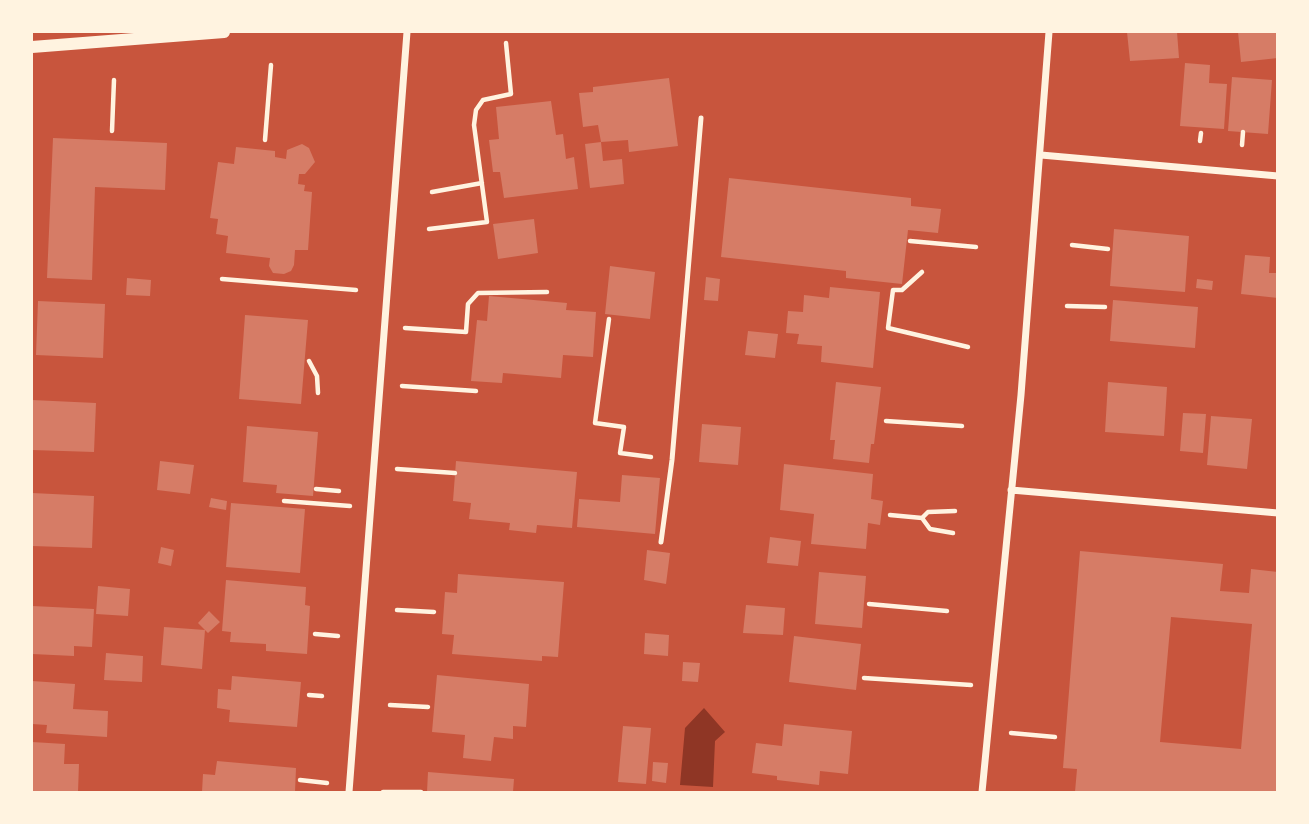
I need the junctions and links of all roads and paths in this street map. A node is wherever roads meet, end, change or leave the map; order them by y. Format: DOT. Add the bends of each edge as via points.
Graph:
graph roads {
  1 [pos="224,32"];
  2 [pos="407,32"];
  3 [pos="1049,32"];
  4 [pos="506,43"];
  5 [pos="32,47"];
  6 [pos="271,65"];
  7 [pos="114,80"];
  8 [pos="701,118"];
  9 [pos="112,131"];
  10 [pos="1243,132"];
  11 [pos="1201,133"];
  12 [pos="265,140"];
  13 [pos="1200,142"];
  14 [pos="1242,145"];
  15 [pos="1041,155"];
  16 [pos="1278,176"];
  17 [pos="482,183"];
  18 [pos="432,192"];
  19 [pos="429,229"];
  20 [pos="910,240"];
  21 [pos="1072,245"];
  22 [pos="976,247"];
  23 [pos="1108,248"];
  24 [pos="922,272"];
  25 [pos="222,279"];
  26 [pos="356,290"];
  27 [pos="547,292"];
  28 [pos="1067,306"];
  29 [pos="1105,307"];
  30 [pos="609,319"];
  31 [pos="384,327"];
  32 [pos="968,347"];
  33 [pos="309,361"];
  34 [pos="380,385"];
  35 [pos="476,391"];
  36 [pos="318,393"];
  37 [pos="886,421"];
  38 [pos="962,426"];
  39 [pos="672,460"];
  40 [pos="374,467"];
  41 [pos="455,473"];
  42 [pos="316,489"];
  43 [pos="1011,489"];
  44 [pos="339,491"];
  45 [pos="285,501"];
  46 [pos="371,508"];
  47 [pos="955,511"];
  48 [pos="1278,513"];
  49 [pos="890,515"];
  50 [pos="922,518"];
  51 [pos="953,533"];
  52 [pos="661,542"];
  53 [pos="869,604"];
  54 [pos="397,610"];
  55 [pos="947,611"];
  56 [pos="434,612"];
  57 [pos="864,678"];
  58 [pos="993,687"];
  59 [pos="309,695"];
  60 [pos="322,696"];
  61 [pos="390,705"];
  62 [pos="428,707"];
  63 [pos="988,731"];
  64 [pos="1055,737"];
  65 [pos="383,792"];
  66 [pos="421,792"];
  67 [pos="349,793"];
  68 [pos="982,793"];
  1 -- 5 [label="street"];
  2 -- 31 [label="street"];
  3 -- 15 [label="street"];
  4 -- 17 [label="path" via="511,94 491,97 476,110"];
  6 -- 12 [label="path"];
  7 -- 9 [label="path"];
  8 -- 39 [label="lane"];
  10 -- 14 [label="path"];
  11 -- 13 [label="path"];
  15 -- 16 [label="street"];
  15 -- 43 [label="street"];
  17 -- 18 [label="path"];
  17 -- 19 [label="path" via="487,222"];
  20 -- 22 [label="path"];
  21 -- 23 [label="path"];
  24 -- 32 [label="path" via="902,290 893,290 887,328"];
  25 -- 26 [label="path"];
  27 -- 31 [label="path" via="478,293 468,304 466,332"];
  28 -- 29 [label="path"];
  30 -- 39 [label="path" via="595,423 624,427 620,453"];
  31 -- 34 [label="street"];
  33 -- 36 [label="path" via="317,376"];
  34 -- 35 [label="path"];
  34 -- 40 [label="street"];
  37 -- 38 [label="path"];
  39 -- 52 [label="lane"];
  40 -- 41 [label="path"];
  40 -- 46 [label="street"];
  42 -- 44 [label="path"];
  43 -- 48 [label="street"];
  43 -- 58 [label="street"];
  45 -- 46 [label="path"];
  46 -- 67 [label="street"];
  47 -- 50 [label="path" via="928,512"];
  49 -- 50 [label="path"];
  50 -- 51 [label="path" via="930,529"];
  53 -- 55 [label="path"];
  54 -- 56 [label="path"];
  57 -- 58 [label="path"];
  58 -- 63 [label="street"];
  59 -- 60 [label="path"];
  61 -- 62 [label="path"];
  63 -- 64 [label="path"];
  63 -- 68 [label="street"];
  65 -- 66 [label="path"];
}
